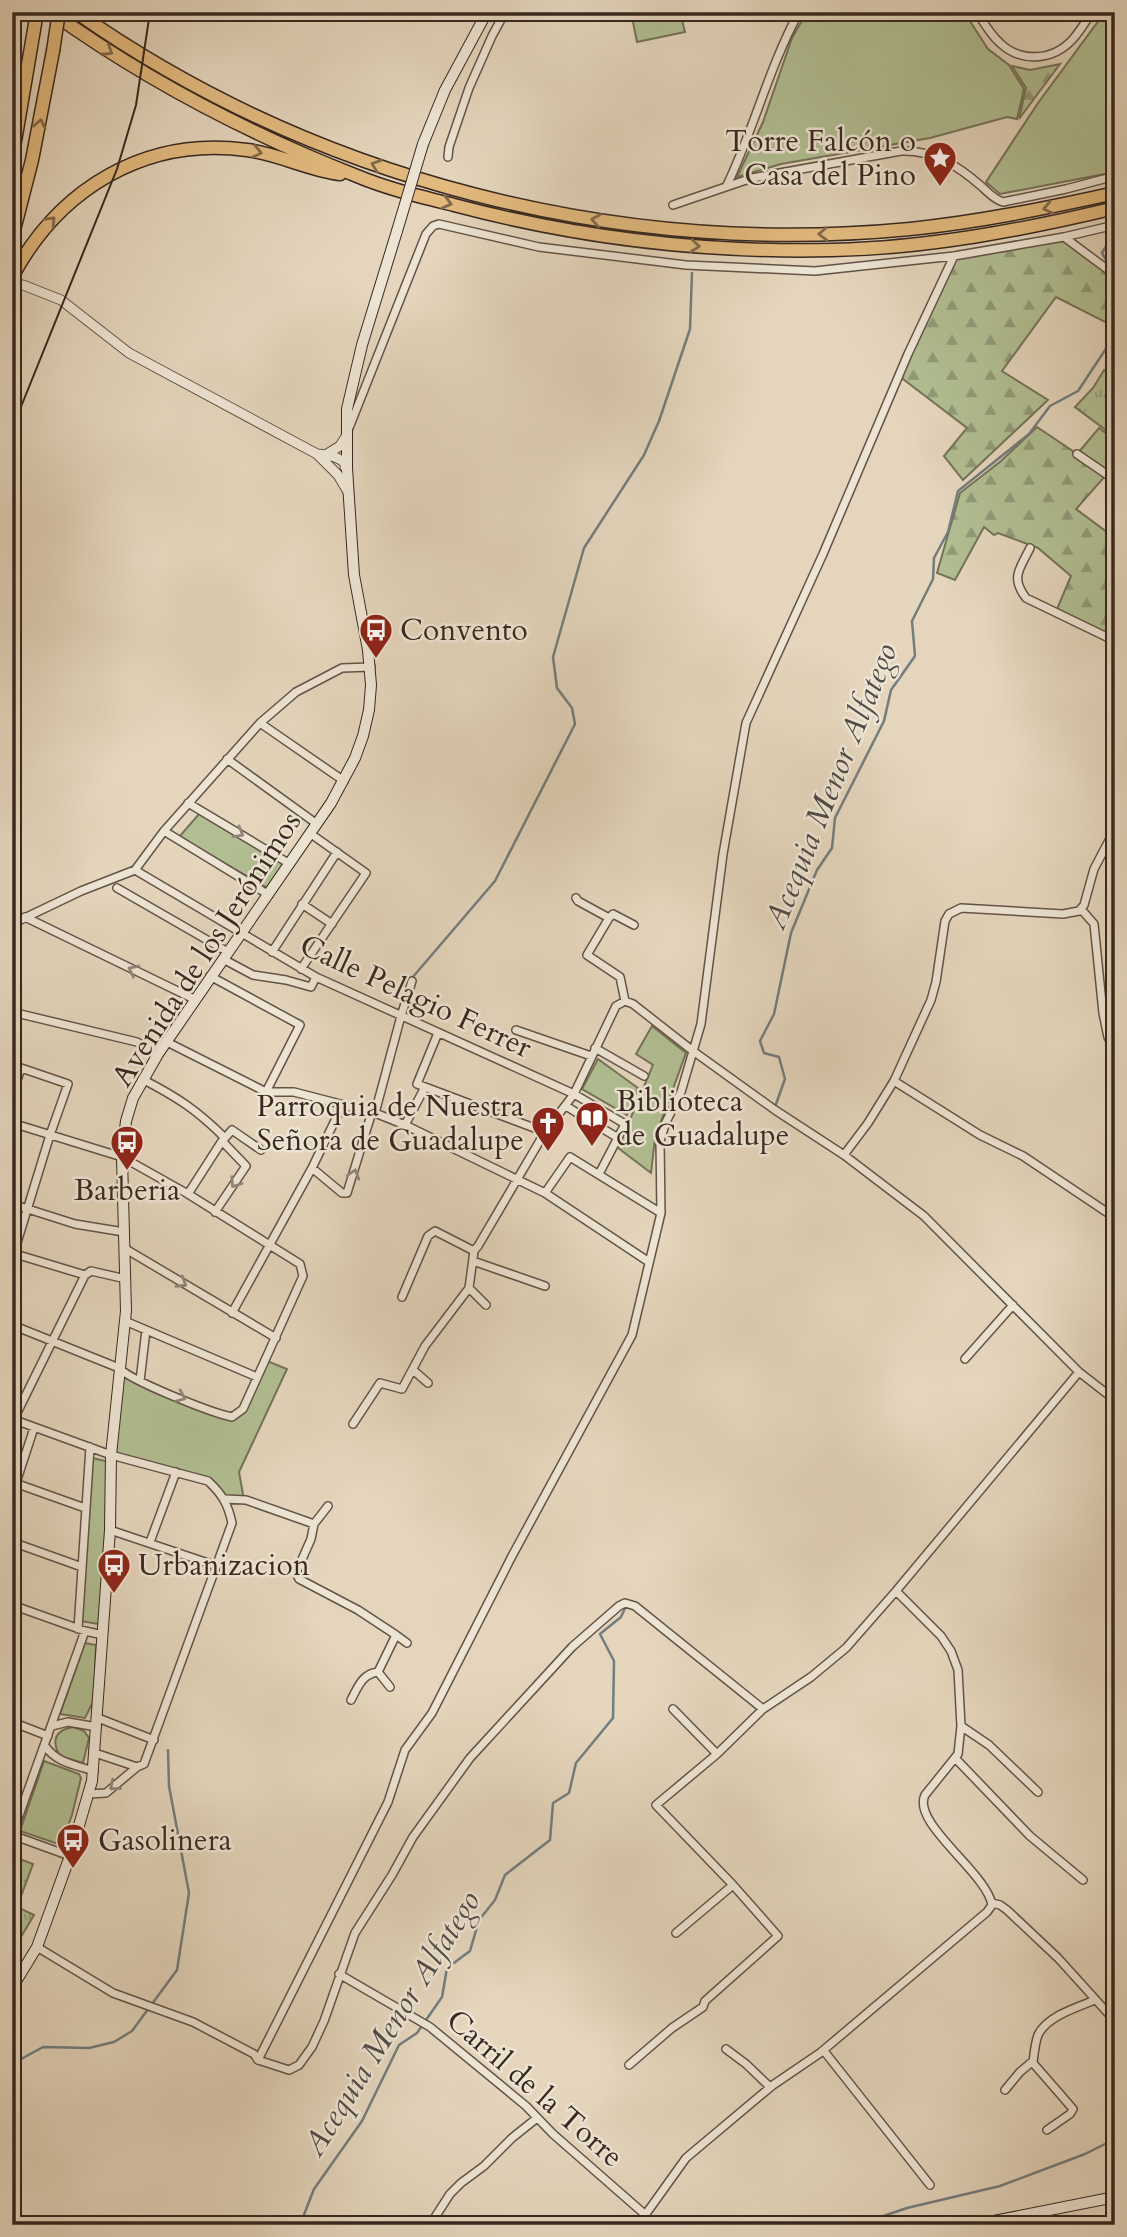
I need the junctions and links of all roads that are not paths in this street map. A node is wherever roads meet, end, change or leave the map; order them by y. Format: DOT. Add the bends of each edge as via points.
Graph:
graph roads {
  1 [pos="37,12"];
  2 [pos="51,12"];
  3 [pos="59,12"];
  4 [pos="487,12"];
  5 [pos="505,12"];
  6 [pos="799,12"];
  7 [pos="977,12"];
  8 [pos="1092,12"];
  9 [pos="78,14"];
  10 [pos="448,157"];
  11 [pos="12,159"];
  12 [pos="1115,176"];
  13 [pos="358,177"];
  14 [pos="727,185"];
  15 [pos="1115,192"];
  16 [pos="673,205"];
  17 [pos="1115,208"];
  18 [pos="1115,225"];
  19 [pos="1064,237"];
  20 [pos="12,238"];
  21 [pos="954,256"];
  22 [pos="1115,275"];
  23 [pos="18,281"];
  24 [pos="347,435"];
  25 [pos="322,454"];
  26 [pos="1077,454"];
  27 [pos="347,465"];
  28 [pos="332,468"];
  29 [pos="1115,480"];
  30 [pos="349,493"];
  31 [pos="1030,548"];
  32 [pos="1115,641"];
  33 [pos="371,667"];
  34 [pos="260,723"];
  35 [pos="227,759"];
  36 [pos="344,781"];
  37 [pos="188,803"];
  38 [pos="317,824"];
  39 [pos="1115,830"];
  40 [pos="163,831"];
  41 [pos="311,834"];
  42 [pos="1112,844"];
  43 [pos="337,852"];
  44 [pos="290,864"];
  45 [pos="135,870"];
  46 [pos="117,888"];
  47 [pos="269,895"];
  48 [pos="576,898"];
  49 [pos="302,904"];
  50 [pos="1081,909"];
  51 [pos="25,917"];
  52 [pos="609,918"];
  53 [pos="12,924"];
  54 [pos="332,925"];
  55 [pos="634,925"];
  56 [pos="242,934"];
  57 [pos="272,953"];
  58 [pos="226,955"];
  59 [pos="301,969"];
  60 [pos="210,976"];
  61 [pos="316,977"];
  62 [pos="412,981"];
  63 [pos="194,999"];
  64 [pos="625,1001"];
  65 [pos="13,1011"];
  66 [pos="401,1016"];
  67 [pos="516,1030"];
  68 [pos="438,1033"];
  69 [pos="167,1042"];
  70 [pos="595,1048"];
  71 [pos="693,1051"];
  72 [pos="1115,1052"];
  73 [pos="158,1054"];
  74 [pos="591,1056"];
  75 [pos="644,1076"];
  76 [pos="142,1079"];
  77 [pos="894,1081"];
  78 [pos="425,1087"];
  79 [pos="266,1092"];
  80 [pos="573,1094"];
  81 [pos="12,1096"];
  82 [pos="342,1106"];
  83 [pos="566,1106"];
  84 [pos="374,1113"];
  85 [pos="12,1123"];
  86 [pos="405,1125"];
  87 [pos="545,1132"];
  88 [pos="50,1135"];
  89 [pos="618,1138"];
  90 [pos="223,1140"];
  91 [pos="261,1150"];
  92 [pos="844,1155"];
  93 [pos="122,1157"];
  94 [pos="312,1168"];
  95 [pos="598,1174"];
  96 [pos="517,1178"];
  97 [pos="545,1192"];
  98 [pos="188,1194"];
  99 [pos="12,1204"];
  100 [pos="28,1209"];
  101 [pos="215,1212"];
  102 [pos="661,1213"];
  103 [pos="1114,1217"];
  104 [pos="124,1232"];
  105 [pos="269,1245"];
  106 [pos="124,1248"];
  107 [pos="474,1251"];
  108 [pos="13,1255"];
  109 [pos="473,1261"];
  110 [pos="649,1262"];
  111 [pos="85,1275"];
  112 [pos="126,1279"];
  113 [pos="545,1286"];
  114 [pos="468,1288"];
  115 [pos="402,1297"];
  116 [pos="486,1305"];
  117 [pos="1013,1306"];
  118 [pos="232,1313"];
  119 [pos="125,1321"];
  120 [pos="12,1325"];
  121 [pos="146,1330"];
  122 [pos="276,1338"];
  123 [pos="52,1342"];
  124 [pos="965,1359"];
  125 [pos="120,1368"];
  126 [pos="413,1370"];
  127 [pos="1079,1372"];
  128 [pos="257,1377"];
  129 [pos="141,1381"];
  130 [pos="428,1382"];
  131 [pos="1115,1401"];
  132 [pos="13,1419"];
  133 [pos="353,1424"];
  134 [pos="34,1428"];
  135 [pos="90,1447"];
  136 [pos="111,1455"];
  137 [pos="176,1472"];
  138 [pos="14,1483"];
  139 [pos="12,1495"];
  140 [pos="225,1499"];
  141 [pos="328,1506"];
  142 [pos="85,1508"];
  143 [pos="314,1524"];
  144 [pos="110,1531"];
  145 [pos="12,1542"];
  146 [pos="150,1542"];
  147 [pos="217,1566"];
  148 [pos="82,1567"];
  149 [pos="896,1591"];
  150 [pos="12,1605"];
  151 [pos="82,1630"];
  152 [pos="103,1635"];
  153 [pos="396,1635"];
  154 [pos="407,1643"];
  155 [pos="378,1672"];
  156 [pos="390,1687"];
  157 [pos="351,1700"];
  158 [pos="673,1709"];
  159 [pos="763,1709"];
  160 [pos="12,1722"];
  161 [pos="97,1723"];
  162 [pos="52,1726"];
  163 [pos="961,1726"];
  164 [pos="48,1736"];
  165 [pos="154,1740"];
  166 [pos="45,1746"];
  167 [pos="95,1753"];
  168 [pos="717,1754"];
  169 [pos="956,1759"];
  170 [pos="137,1767"];
  171 [pos="94,1771"];
  172 [pos="1038,1792"];
  173 [pos="88,1794"];
  174 [pos="12,1835"];
  175 [pos="70,1856"];
  176 [pos="1083,1880"];
  177 [pos="733,1885"];
  178 [pos="992,1903"];
  179 [pos="676,1933"];
  180 [pos="37,1947"];
  181 [pos="339,1974"];
  182 [pos="12,1988"];
  183 [pos="1095,2000"];
  184 [pos="1115,2021"];
  185 [pos="726,2049"];
  186 [pos="824,2051"];
  187 [pos="258,2060"];
  188 [pos="1033,2061"];
  189 [pos="629,2065"];
  190 [pos="770,2087"];
  191 [pos="1005,2090"];
  192 [pos="537,2118"];
  193 [pos="1047,2130"];
  194 [pos="930,2185"];
  195 [pos="1115,2197"];
  196 [pos="646,2213"];
  197 [pos="430,2225"];
  198 [pos="638,2225"];
  199 [pos="657,2225"];
  200 [pos="954,2225"];
  1 -- 11 [label="highway"];
  2 -- 13 [label="highway, one-way" via="201,106"];
  20 -- 3 [label="highway, one-way, bridge" via="32,160"];
  4 -- 24 [label="main road, Avenida de los Jerónimos, bridge" via="445,90 423,144 354,373"];
  5 -- 10 [label="street" via="469,88"];
  6 -- 14 [label="street"];
  7 -- 8 [label="street" via="1007,49 1034,57 1064,47"];
  15 -- 9 [label="highway, one-way" via="949,225 821,235 728,234 557,214 432,184 292,133 162,68"];
  12 -- 14 [label="street" via="1003,202 946,161 924,152 901,151"];
  13 -- 17 [label="highway, one-way" via="481,212 596,236 769,250 835,250 952,239"];
  23 -- 13 [label="highway, one-way" via="43,230 64,207 110,174 152,157 198,148 248,150 322,172"];
  14 -- 16 [label="street"];
  18 -- 19 [label="street"];
  19 -- 21 [label="street"];
  19 -- 22 [label="street"];
  21 -- 24 [label="street" via="815,271 686,265 539,247 439,224 426,234"];
  21 -- 71 [label="street" via="746,723 701,1024"];
  23 -- 25 [label="street" via="83,314 129,353"];
  24 -- 25 [label="street" via="340,446"];
  24 -- 27 [label="main road, Avenida de los Jerónimos"];
  25 -- 27 [label="street"];
  25 -- 28 [label="street"];
  26 -- 29 [label="street"];
  27 -- 28 [label="street"];
  27 -- 30 [label="main road, Avenida de los Jerónimos"];
  28 -- 30 [label="street"];
  30 -- 33 [label="main road, Avenida de los Jerónimos" via="354,575"];
  31 -- 32 [label="street" via="1016,579 1026,598"];
  33 -- 34 [label="street" via="342,668 296,692"];
  33 -- 36 [label="main road, Avenida de los Jerónimos" via="369,710"];
  34 -- 35 [label="street"];
  34 -- 36 [label="street"];
  35 -- 37 [label="street"];
  35 -- 38 [label="street"];
  36 -- 38 [label="main road, Avenida de los Jerónimos"];
  37 -- 40 [label="street"];
  37 -- 44 [label="street, one-way"];
  38 -- 41 [label="main road, Avenida de los Jerónimos"];
  39 -- 42 [label="street"];
  40 -- 45 [label="street"];
  40 -- 47 [label="street"];
  41 -- 43 [label="street"];
  41 -- 44 [label="main road, Avenida de los Jerónimos"];
  42 -- 50 [label="street" via="1094,869"];
  43 -- 49 [label="street"];
  43 -- 54 [label="street" via="366,873"];
  44 -- 47 [label="main road, Avenida de los Jerónimos"];
  45 -- 51 [label="street"];
  45 -- 56 [label="street, Calle Pelagio Ferrer"];
  46 -- 58 [label="street"];
  47 -- 56 [label="main road, Avenida de los Jerónimos"];
  48 -- 52 [label="street"];
  49 -- 54 [label="street"];
  49 -- 57 [label="street"];
  50 -- 72 [label="street" via="1094,924 1103,1013"];
  50 -- 77 [label="street" via="1063,914 961,908 949,914 931,1000"];
  51 -- 53 [label="street"];
  63 -- 51 [label="street, one-way"];
  52 -- 55 [label="street" via="619,915"];
  52 -- 64 [label="street" via="586,955 620,976"];
  54 -- 59 [label="street"];
  56 -- 57 [label="street, Calle Pelagio Ferrer"];
  56 -- 58 [label="main road, Avenida de los Jerónimos"];
  57 -- 59 [label="street, Calle Pelagio Ferrer"];
  58 -- 60 [label="main road, Avenida de los Jerónimos"];
  58 -- 61 [label="street" via="253,975 311,987"];
  59 -- 61 [label="street, Calle Pelagio Ferrer"];
  60 -- 63 [label="main road, Avenida de los Jerónimos"];
  60 -- 79 [label="street" via="300,1025"];
  61 -- 66 [label="street, Calle Pelagio Ferrer"];
  62 -- 66 [label="street"];
  63 -- 69 [label="main road, Avenida de los Jerónimos"];
  64 -- 70 [label="street" via="616,1006"];
  64 -- 71 [label="street"];
  65 -- 73 [label="street" via="136,1042"];
  66 -- 68 [label="street, Calle Pelagio Ferrer"];
  66 -- 84 [label="street"];
  67 -- 74 [label="street"];
  68 -- 78 [label="street" via="417,1084"];
  68 -- 80 [label="street, Calle Pelagio Ferrer"];
  69 -- 73 [label="main road, Avenida de los Jerónimos"];
  69 -- 79 [label="street"];
  70 -- 74 [label="street"];
  70 -- 75 [label="street"];
  71 -- 92 [label="street"];
  71 -- 102 [label="street" via="660,1141"];
  73 -- 76 [label="main road, Avenida de los Jerónimos"];
  74 -- 80 [label="street"];
  76 -- 90 [label="street" via="181,1099"];
  76 -- 93 [label="main road, Avenida de los Jerónimos" via="126,1121"];
  77 -- 92 [label="street"];
  77 -- 103 [label="street" via="1023,1156"];
  78 -- 86 [label="street"];
  78 -- 87 [label="street"];
  79 -- 82 [label="street" via="294,1092"];
  80 -- 83 [label="street"];
  80 -- 89 [label="street, Calle Pelagio Ferrer" via="625,1124"];
  81 -- 88 [label="street" via="21,1068 68,1084"];
  82 -- 84 [label="street"];
  82 -- 94 [label="street"];
  83 -- 87 [label="street"];
  83 -- 89 [label="street"];
  84 -- 86 [label="street"];
  94 -- 84 [label="street, one-way" via="347,1193"];
  85 -- 88 [label="street"];
  86 -- 96 [label="street"];
  87 -- 96 [label="street"];
  88 -- 93 [label="street"];
  88 -- 100 [label="street"];
  89 -- 95 [label="street"];
  90 -- 91 [label="street" via="232,1130"];
  90 -- 98 [label="street"];
  90 -- 101 [label="street, one-way" via="246,1166"];
  92 -- 117 [label="street" via="925,1216"];
  93 -- 98 [label="street"];
  93 -- 104 [label="main road, Avenida de los Jerónimos"];
  94 -- 105 [label="street"];
  95 -- 97 [label="street" via="570,1157"];
  95 -- 102 [label="street"];
  96 -- 97 [label="street"];
  96 -- 107 [label="street"];
  97 -- 110 [label="street"];
  98 -- 101 [label="street"];
  99 -- 100 [label="street"];
  100 -- 104 [label="street" via="75,1224"];
  100 -- 108 [label="street"];
  101 -- 105 [label="street"];
  102 -- 110 [label="street"];
  104 -- 106 [label="main road, Avenida de los Jerónimos"];
  105 -- 118 [label="street"];
  105 -- 122 [label="street" via="300,1264 303,1276"];
  106 -- 112 [label="main road, Avenida de los Jerónimos"];
  106 -- 118 [label="street, one-way"];
  107 -- 109 [label="street"];
  107 -- 115 [label="street" via="435,1231 428,1236"];
  108 -- 111 [label="street"];
  109 -- 113 [label="street"];
  109 -- 114 [label="street"];
  110 -- 187 [label="street" via="632,1335 432,1713 405,1750 388,1802"];
  111 -- 112 [label="street" via="91,1271"];
  111 -- 123 [label="street"];
  112 -- 119 [label="main road, Avenida de los Jerónimos"];
  114 -- 116 [label="street"];
  114 -- 126 [label="street"];
  117 -- 124 [label="street"];
  117 -- 127 [label="street"];
  118 -- 122 [label="street"];
  119 -- 121 [label="street"];
  119 -- 125 [label="main road, Avenida de los Jerónimos"];
  120 -- 123 [label="street"];
  121 -- 128 [label="street"];
  121 -- 129 [label="street"];
  122 -- 128 [label="street"];
  123 -- 125 [label="street"];
  123 -- 132 [label="street"];
  125 -- 129 [label="street"];
  125 -- 136 [label="main road, Avenida de los Jerónimos"];
  126 -- 130 [label="street"];
  126 -- 133 [label="street" via="402,1389 380,1383"];
  127 -- 131 [label="street"];
  127 -- 149 [label="street"];
  129 -- 128 [label="street, one-way" via="232,1417 243,1409"];
  132 -- 134 [label="street"];
  134 -- 135 [label="street"];
  134 -- 138 [label="street"];
  135 -- 136 [label="street"];
  135 -- 142 [label="street"];
  136 -- 137 [label="street"];
  136 -- 144 [label="main road, Avenida de los Jerónimos"];
  137 -- 140 [label="street" via="208,1481"];
  137 -- 146 [label="street"];
  138 -- 139 [label="street"];
  138 -- 142 [label="street"];
  140 -- 143 [label="street" via="246,1500"];
  140 -- 147 [label="street" via="232,1523"];
  141 -- 143 [label="street"];
  142 -- 148 [label="street"];
  143 -- 153 [label="street" via="296,1573 299,1579"];
  144 -- 146 [label="street"];
  144 -- 152 [label="main road, Avenida de los Jerónimos"];
  145 -- 148 [label="street"];
  146 -- 147 [label="street"];
  147 -- 165 [label="street"];
  148 -- 151 [label="street"];
  149 -- 159 [label="street" via="835,1658"];
  149 -- 163 [label="street" via="951,1651 958,1670"];
  150 -- 151 [label="street"];
  151 -- 152 [label="street"];
  151 -- 162 [label="street"];
  152 -- 161 [label="main road, Avenida de los Jerónimos"];
  153 -- 154 [label="street"];
  153 -- 155 [label="street"];
  155 -- 156 [label="street"];
  155 -- 157 [label="street" via="363,1678"];
  158 -- 168 [label="street"];
  159 -- 168 [label="street"];
  159 -- 181 [label="street" via="635,1606 625,1603 572,1647 464,1767 413,1837 355,1933"];
  160 -- 164 [label="street"];
  161 -- 162 [label="street"];
  161 -- 165 [label="street"];
  161 -- 167 [label="main road, Avenida de los Jerónimos"];
  162 -- 164 [label="street"];
  163 -- 169 [label="street"];
  163 -- 172 [label="street" via="989,1745"];
  164 -- 166 [label="street"];
  165 -- 170 [label="street" via="144,1764"];
  166 -- 171 [label="street" via="62,1761"];
  166 -- 174 [label="street"];
  167 -- 170 [label="street"];
  167 -- 171 [label="main road, Avenida de los Jerónimos"];
  168 -- 177 [label="street" via="656,1805"];
  169 -- 176 [label="street" via="1030,1836"];
  169 -- 178 [label="street" via="925,1795 923,1805"];
  170 -- 173 [label="street, one-way" via="106,1793"];
  171 -- 173 [label="main road, Avenida de los Jerónimos"];
  173 -- 175 [label="main road, Avenida de los Jerónimos"];
  174 -- 175 [label="street"];
  175 -- 180 [label="main road, Avenida de los Jerónimos"];
  177 -- 179 [label="street"];
  177 -- 189 [label="street" via="778,1937 703,2007"];
  178 -- 183 [label="street" via="1007,1910 1058,1958"];
  178 -- 186 [label="street"];
  180 -- 182 [label="main road, Avenida de los Jerónimos"];
  180 -- 187 [label="street" via="113,1993 193,2022"];
  181 -- 187 [label="street" via="324,2021 299,2065 283,2070"];
  181 -- 192 [label="street, Carril de la Torre" via="430,2027"];
  183 -- 184 [label="street"];
  183 -- 188 [label="street" via="1044,2028"];
  185 -- 190 [label="street"];
  186 -- 190 [label="street"];
  186 -- 194 [label="street"];
  188 -- 191 [label="street"];
  188 -- 193 [label="street" via="1073,2109"];
  190 -- 196 [label="street" via="686,2158"];
  192 -- 196 [label="street, Carril de la Torre"];
  192 -- 197 [label="street" via="450,2194"];
  195 -- 200 [label="main road"];
  196 -- 198 [label="street"];
  196 -- 199 [label="street, Carril de la Torre"];
}
